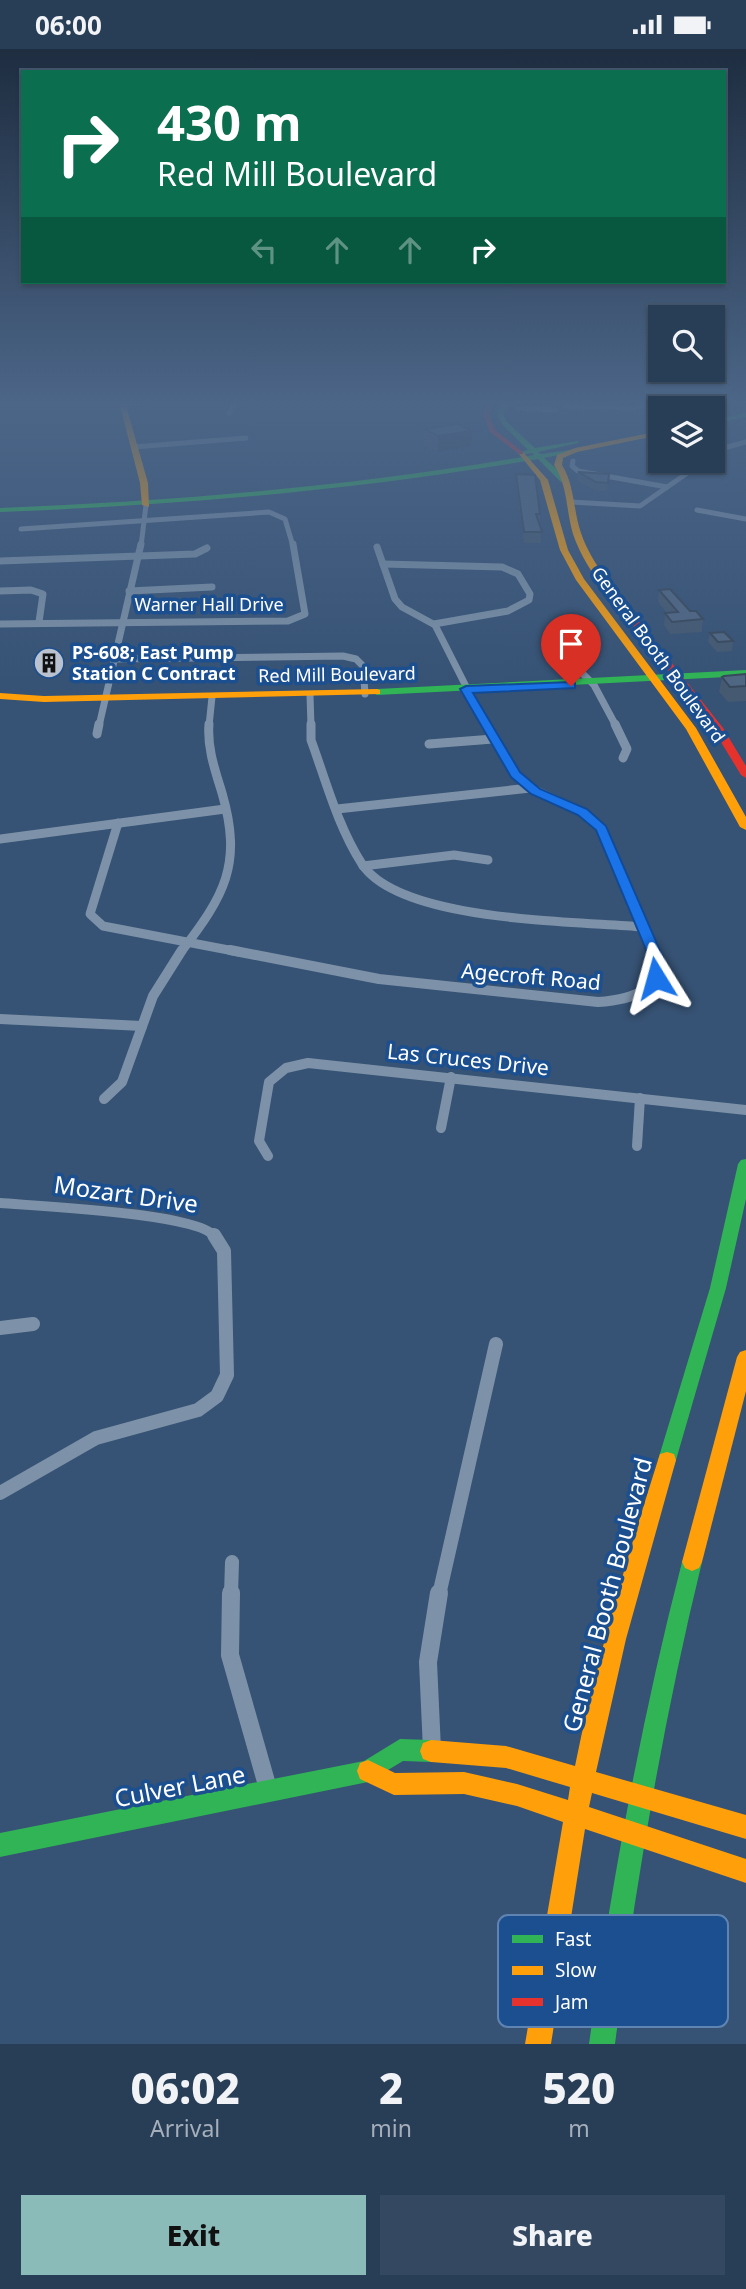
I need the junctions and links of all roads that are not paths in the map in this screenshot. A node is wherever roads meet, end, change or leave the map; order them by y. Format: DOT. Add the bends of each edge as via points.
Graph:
graph roads {
  1 [pos="145,495"];
  2 [pos="216,495"];
  3 [pos="246,495"];
  4 [pos="551,495"];
  5 [pos="569,495"];
  6 [pos="655,495"];
  7 [pos="147,502"];
  8 [pos="571,502"];
  9 [pos="0,508"];
  10 [pos="698,510"];
  11 [pos="746,519"];
  12 [pos="144,521"];
  13 [pos="22,529"];
  14 [pos="557,529"];
  15 [pos="377,547"];
  16 [pos="207,548"];
  17 [pos="584,553"];
  18 [pos="138,555"];
  19 [pos="0,561"];
  20 [pos="383,564"];
  21 [pos="212,587"];
  22 [pos="0,591"];
  23 [pos="130,591"];
  24 [pos="123,621"];
  25 [pos="38,622"];
  26 [pos="0,624"];
  27 [pos="434,624"];
  28 [pos="564,655"];
  29 [pos="113,659"];
  30 [pos="746,666"];
  31 [pos="746,673"];
  32 [pos="676,675"];
  33 [pos="654,677"];
  34 [pos="590,681"];
  35 [pos="466,689"];
  36 [pos="365,694"];
  37 [pos="310,695"];
  38 [pos="1,697"];
  39 [pos="212,697"];
  40 [pos="104,698"];
  41 [pos="97,734"];
  42 [pos="493,739"];
  43 [pos="429,744"];
  44 [pos="623,758"];
  45 [pos="746,775"];
  46 [pos="530,788"];
  47 [pos="225,809"];
  48 [pos="337,809"];
  49 [pos="118,823"];
  50 [pos="746,827"];
  51 [pos="0,839"];
  52 [pos="488,860"];
  53 [pos="363,866"];
  54 [pos="642,927"];
  55 [pos="188,944"];
  56 [pos="0,1019"];
  57 [pos="142,1026"];
  58 [pos="451,1077"];
  59 [pos="640,1098"];
  60 [pos="104,1099"];
  61 [pos="746,1110"];
  62 [pos="441,1128"];
  63 [pos="637,1146"];
  64 [pos="268,1156"];
  65 [pos="746,1164"];
  66 [pos="0,1203"];
  67 [pos="33,1324"];
  68 [pos="0,1328"];
  69 [pos="496,1344"];
  70 [pos="746,1357"];
  71 [pos="0,1493"];
  72 [pos="232,1562"];
  73 [pos="432,1750"];
  74 [pos="368,1771"];
  75 [pos="584,1780"];
  76 [pos="269,1793"];
  77 [pos="641,1795"];
  78 [pos="577,1816"];
  79 [pos="746,1827"];
  80 [pos="634,1834"];
  81 [pos="0,1845"];
  82 [pos="746,1871"];
  83 [pos="560,1915"];
  84 [pos="619,1915"];
  1 -- 7 [label="main road"];
  2 -- 7 [label="main road"];
  3 -- 7 [label="main road"];
  4 -- 14 [label="main road, General Booth Boulevard"];
  5 -- 8 [label="main road, General Booth Boulevard"];
  6 -- 8 [label="street" via="640,506"];
  7 -- 9 [label="main road"];
  7 -- 12 [label="street"];
  8 -- 17 [label="main road, General Booth Boulevard"];
  10 -- 11 [label="street"];
  12 -- 13 [label="street, Warner Hall Drive"];
  12 -- 18 [label="street"];
  12 -- 24 [label="street, Warner Hall Drive" via="264,512 282,516 305,614 288,621"];
  14 -- 17 [label="main road" via="569,532"];
  14 -- 33 [label="main road, General Booth Boulevard" via="584,588"];
  15 -- 20 [label="street"];
  16 -- 18 [label="street" via="195,554"];
  17 -- 32 [label="main road, General Booth Boulevard" via="605,587"];
  18 -- 19 [label="street"];
  18 -- 23 [label="street"];
  20 -- 27 [label="street" via="398,603"];
  20 -- 27 [label="street" via="502,567 518,574 530,594 517,608"];
  21 -- 23 [label="street"];
  22 -- 25 [label="street" via="43,594"];
  23 -- 24 [label="street"];
  24 -- 25 [label="street, Warner Hall Drive"];
  24 -- 29 [label="street"];
  25 -- 26 [label="street, Warner Hall Drive"];
  27 -- 35 [label="street, Agecroft Road"];
  28 -- 34 [label="street"];
  29 -- 36 [label="street" via="343,656 363,666"];
  29 -- 40 [label="street"];
  30 -- 32 [label="main road"];
  31 -- 32 [label="main road"];
  32 -- 33 [label="main road, Red Mill Boulevard"];
  32 -- 45 [label="main road, General Booth Boulevard" via="718,728"];
  33 -- 34 [label="main road, Red Mill Boulevard"];
  33 -- 50 [label="main road, General Booth Boulevard" via="689,724"];
  34 -- 35 [label="main road, Red Mill Boulevard"];
  34 -- 44 [label="street" via="628,749"];
  35 -- 36 [label="main road, Red Mill Boulevard"];
  35 -- 42 [label="street, Agecroft Road"];
  36 -- 37 [label="main road, Red Mill Boulevard"];
  37 -- 39 [label="main road, Red Mill Boulevard"];
  37 -- 48 [label="street" via="311,740"];
  38 -- 40 [label="main road, Red Mill Boulevard"];
  39 -- 40 [label="main road, Red Mill Boulevard"];
  39 -- 47 [label="street" via="208,739"];
  40 -- 41 [label="street"];
  42 -- 43 [label="street"];
  42 -- 46 [label="street, Agecroft Road" via="509,767"];
  46 -- 48 [label="street"];
  46 -- 54 [label="street, Agecroft Road" via="583,812 601,828"];
  47 -- 49 [label="street"];
  47 -- 55 [label="street" via="233,849 229,875 210,915"];
  48 -- 53 [label="street"];
  49 -- 51 [label="street"];
  49 -- 55 [label="street, Agecroft Road" via="93,900 92,919 109,928"];
  52 -- 53 [label="street" via="454,855"];
  53 -- 54 [label="street" via="405,897 450,911"];
  54 -- 55 [label="street, Agecroft Road" via="658,962 656,978 635,995 598,1002 379,979"];
  55 -- 57 [label="street" via="162,977"];
  56 -- 57 [label="street"];
  57 -- 60 [label="street" via="117,1090"];
  58 -- 59 [label="street, Las Cruces Drive"];
  58 -- 62 [label="street"];
  58 -- 64 [label="street, Las Cruces Drive" via="319,1063 286,1068 273,1077 267,1090 259,1141"];
  59 -- 61 [label="street, Las Cruces Drive"];
  59 -- 63 [label="street"];
  65 -- 75 [label="main road, General Booth Boulevard" via="723,1270 611,1653"];
  66 -- 71 [label="street, Mozart Drive" via="164,1218 194,1223 212,1232 224,1251 227,1375 217,1396 198,1410 96,1438"];
  67 -- 68 [label="street"];
  69 -- 73 [label="street" via="431,1630"];
  70 -- 77 [label="main road" via="674,1619"];
  72 -- 76 [label="street" via="230,1655"];
  73 -- 74 [label="main road, Culver Lane" via="400,1750"];
  73 -- 75 [label="main road, Culver Lane" via="506,1757"];
  74 -- 76 [label="main road, Culver Lane"];
  74 -- 78 [label="main road" via="394,1783 487,1788"];
  75 -- 77 [label="main road, Culver Lane"];
  75 -- 78 [label="main road, General Booth Boulevard"];
  76 -- 81 [label="main road, Culver Lane"];
  77 -- 79 [label="main road, Culver Lane"];
  77 -- 80 [label="main road"];
  78 -- 80 [label="main road"];
  78 -- 83 [label="main road, General Booth Boulevard"];
  80 -- 82 [label="main road"];
  80 -- 84 [label="main road"];
}
